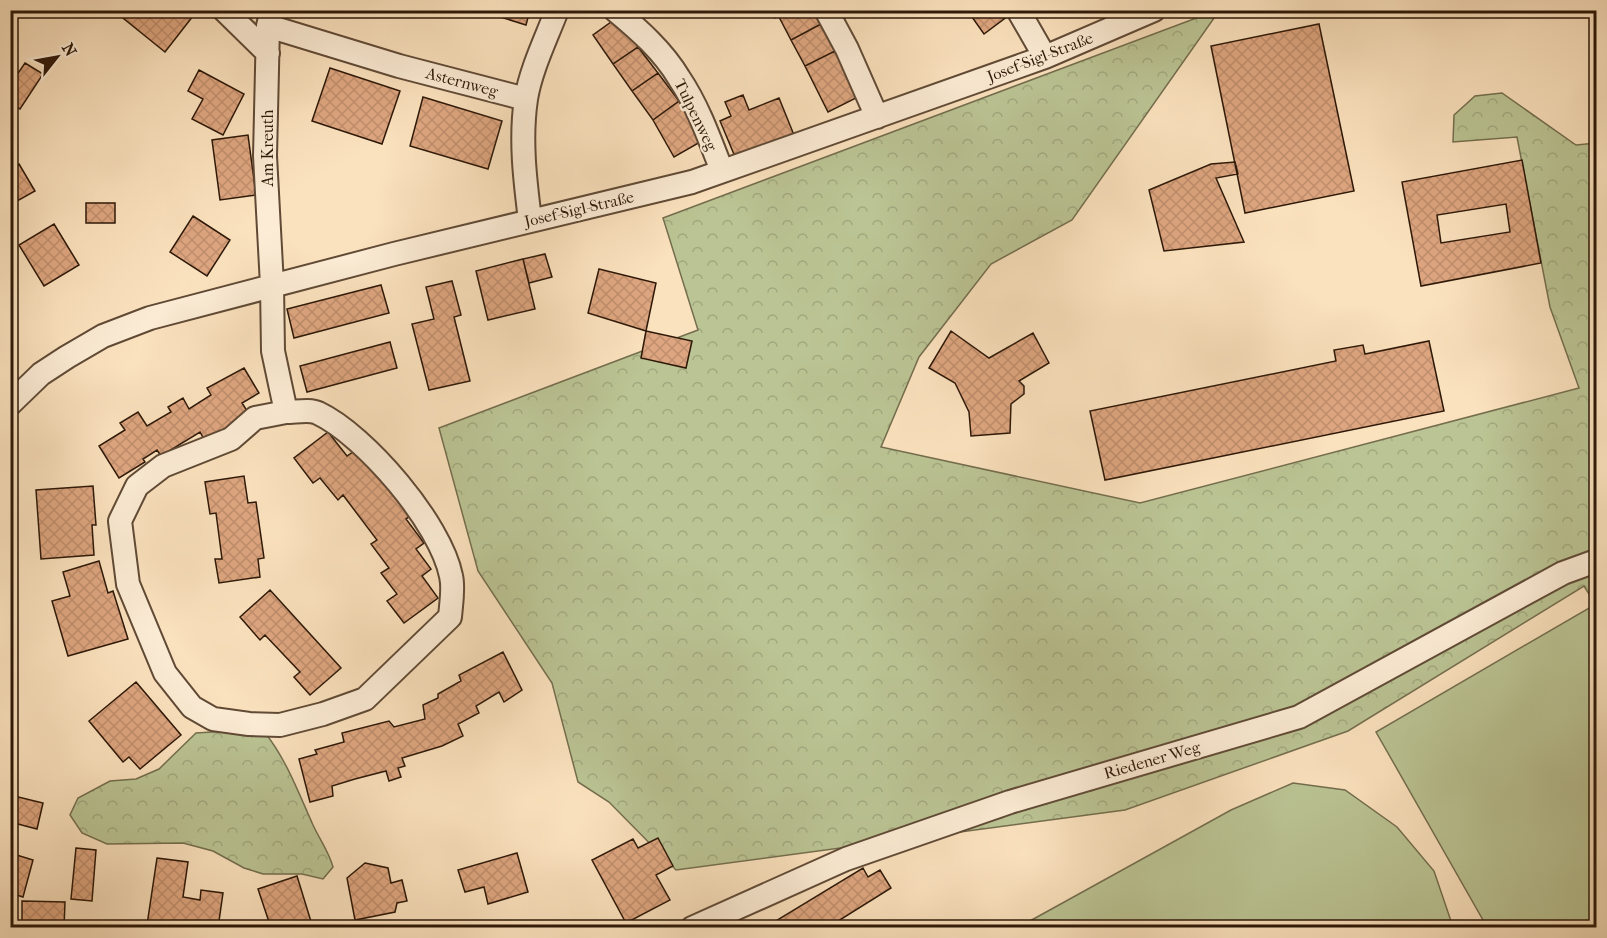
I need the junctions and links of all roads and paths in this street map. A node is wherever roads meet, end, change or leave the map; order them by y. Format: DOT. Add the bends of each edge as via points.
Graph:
graph roads {
  1 [pos="224,10"];
  2 [pos="557,10"];
  3 [pos="615,10"];
  4 [pos="826,10"];
  5 [pos="1018,10"];
  6 [pos="1154,10"];
  7 [pos="270,19"];
  8 [pos="268,52"];
  9 [pos="1045,57"];
  10 [pos="526,99"];
  11 [pos="877,117"];
  12 [pos="722,171"];
  13 [pos="530,220"];
  14 [pos="272,285"];
  15 [pos="10,404"];
  16 [pos="286,412"];
  17 [pos="1596,561"];
  18 [pos="692,927"];
  1 -- 8 [label="street"];
  2 -- 10 [label="street"];
  3 -- 12 [label="street, Tulpenweg" via="644,34 679,77"];
  4 -- 11 [label="street"];
  5 -- 9 [label="street"];
  6 -- 9 [label="street, Josef-Sigl-Straße"];
  7 -- 8 [label="street, Am Kreuth"];
  7 -- 10 [label="street, Asternweg" via="399,66"];
  8 -- 14 [label="street, Am Kreuth" via="265,156"];
  9 -- 11 [label="street, Josef-Sigl-Straße"];
  10 -- 13 [label="street" via="523,157"];
  11 -- 12 [label="street, Josef-Sigl-Straße"];
  12 -- 13 [label="street, Josef-Sigl-Straße" via="692,182"];
  13 -- 14 [label="street, Josef-Sigl-Straße"];
  14 -- 15 [label="street, Josef-Sigl-Straße" via="150,318 103,336 41,374"];
  14 -- 16 [label="street, Am Kreuth" via="273,351"];
  16 -- 16 [label="street" via="255,418 231,439 163,466 137,486 120,521 128,584 165,674 192,707 213,719 280,725 365,699 450,617 451,576 435,534 404,491 345,429 316,412"];
  17 -- 18 [label="street, Riedener Weg" via="1563,573 1299,717 1010,802 846,859"];
}
